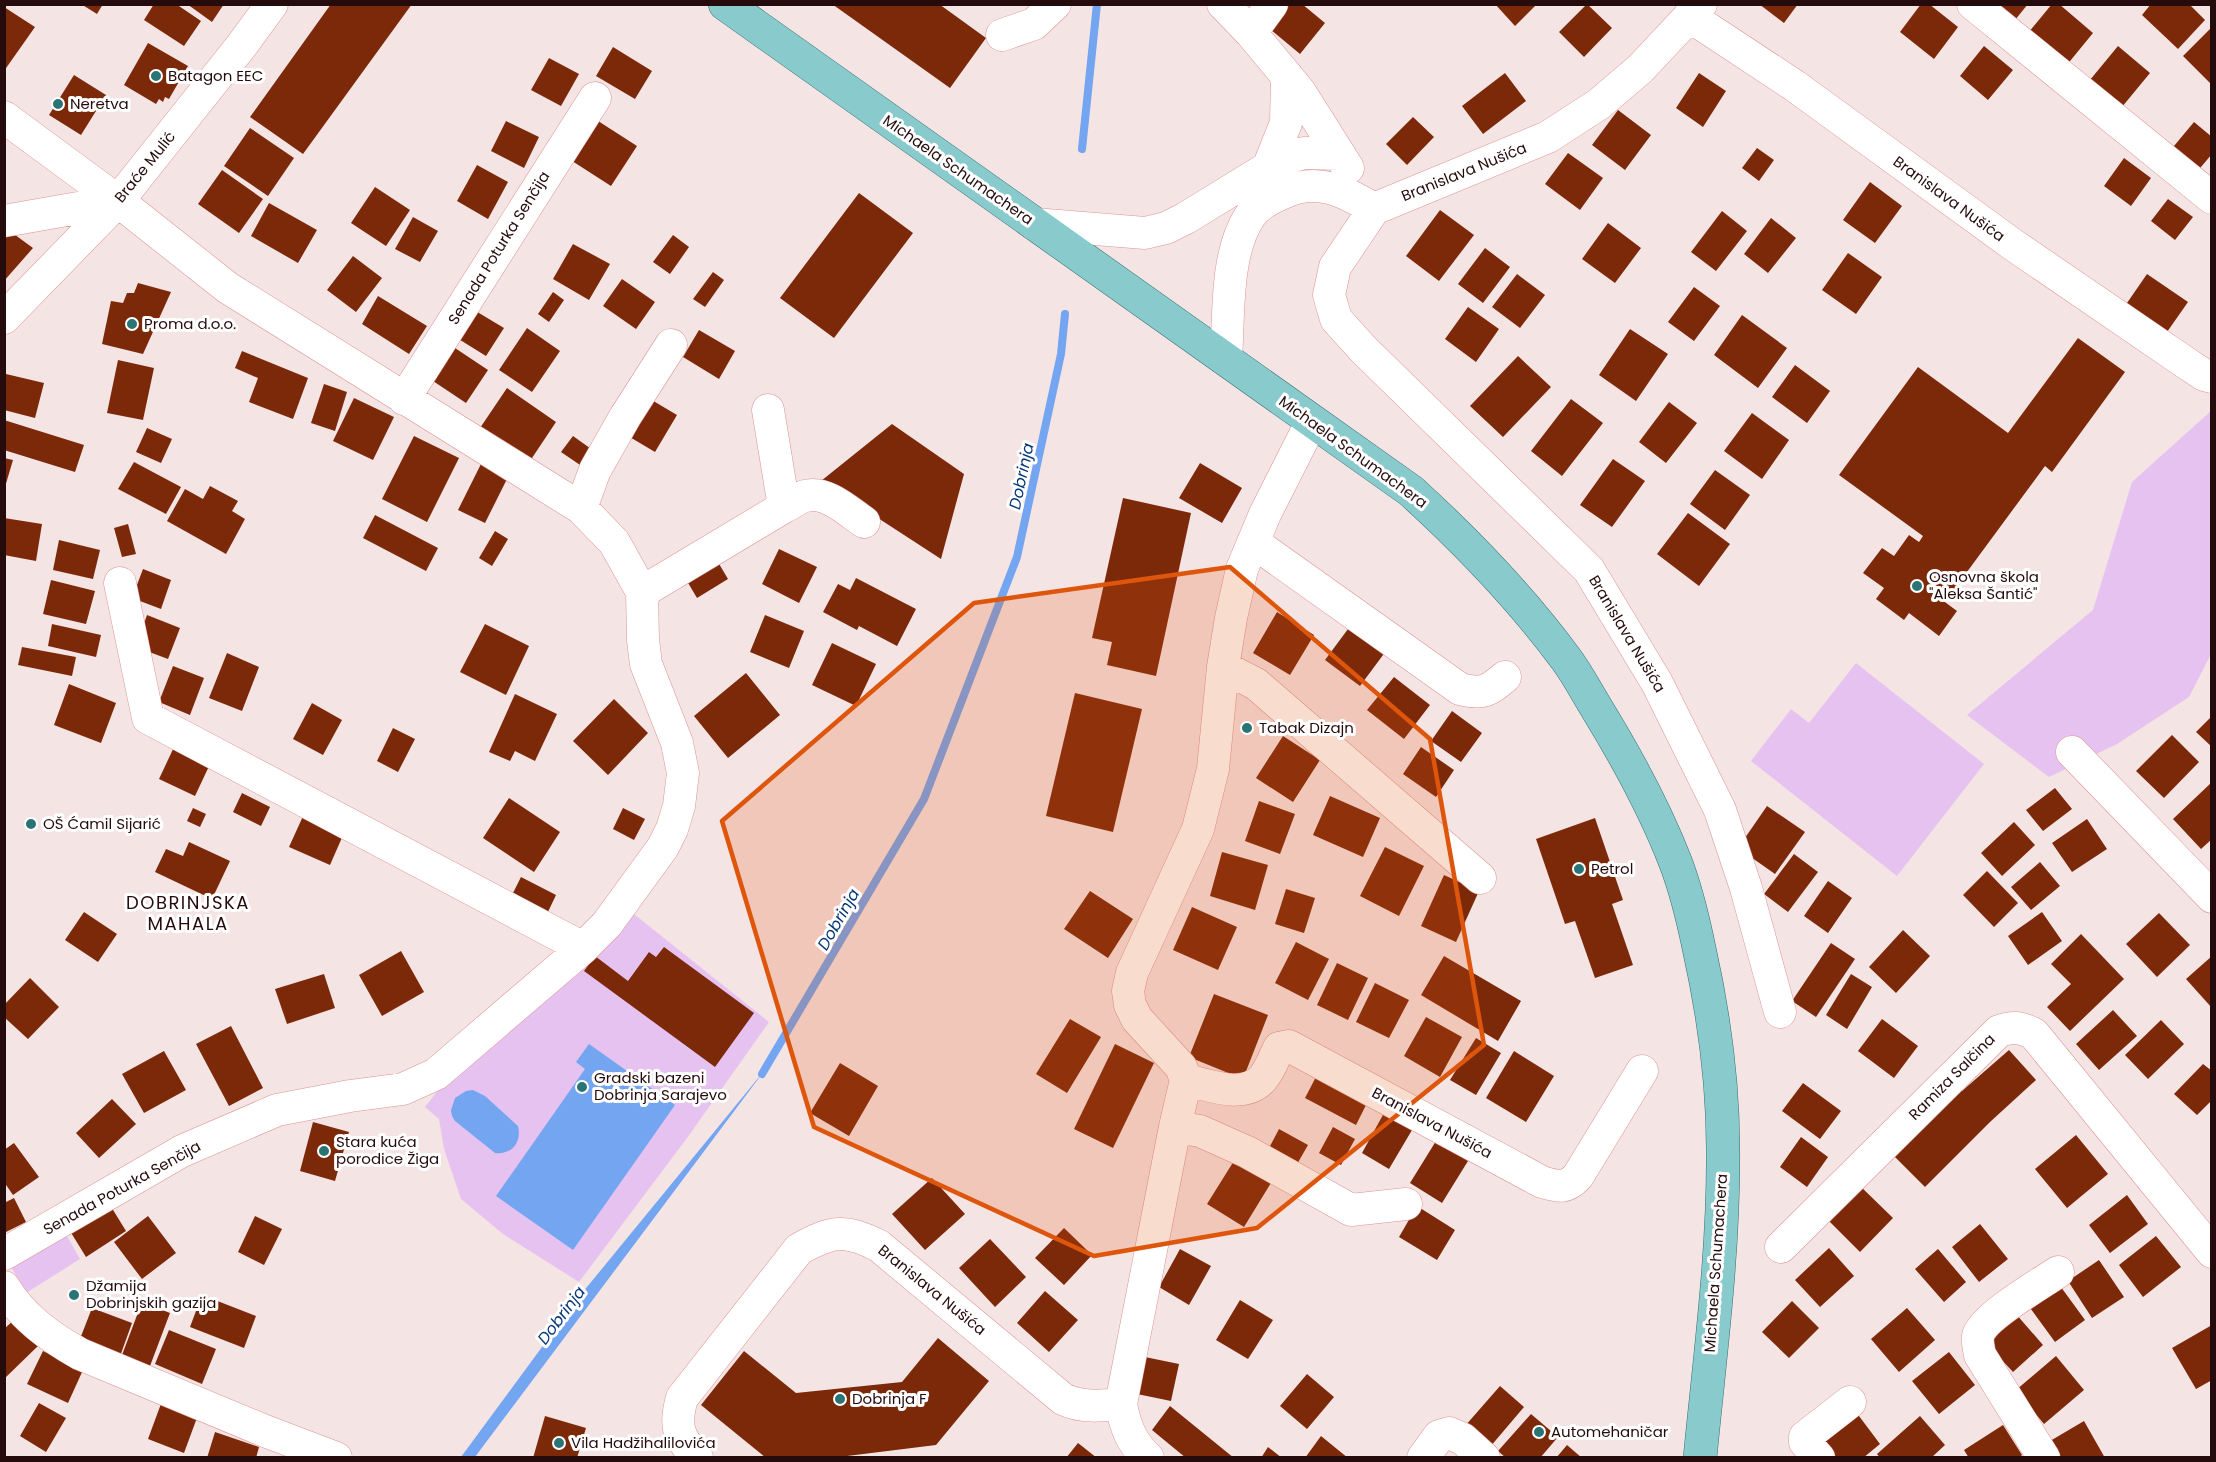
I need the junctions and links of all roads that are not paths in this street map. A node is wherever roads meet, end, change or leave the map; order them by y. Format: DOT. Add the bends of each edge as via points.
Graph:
graph roads {
  1 [pos="272,4"];
  2 [pos="725,4"];
  3 [pos="1055,4"];
  4 [pos="1223,4"];
  5 [pos="1272,4"];
  6 [pos="1973,4"];
  7 [pos="1695,10"];
  8 [pos="1251,33"];
  9 [pos="1002,35"];
  10 [pos="1287,76"];
  11 [pos="595,98"];
  12 [pos="4,117"];
  13 [pos="1339,154"];
  14 [pos="1268,168"];
  15 [pos="1295,187"];
  16 [pos="2211,198"];
  17 [pos="118,201"];
  18 [pos="1374,209"];
  19 [pos="4,221"];
  20 [pos="1034,224"];
  21 [pos="4,318"];
  22 [pos="670,345"];
  23 [pos="1227,360"];
  24 [pos="2211,377"];
  25 [pos="404,399"];
  26 [pos="768,410"];
  27 [pos="1312,421"];
  28 [pos="784,507"];
  29 [pos="582,508"];
  30 [pos="864,522"];
  31 [pos="1253,542"];
  32 [pos="120,584"];
  33 [pos="642,592"];
  34 [pos="1223,667"];
  35 [pos="1505,677"];
  36 [pos="2072,752"];
  37 [pos="1480,878"];
  38 [pos="2211,897"];
  39 [pos="583,948"];
  40 [pos="1780,1012"];
  41 [pos="1642,1071"];
  42 [pos="1186,1080"];
  43 [pos="1175,1126"];
  44 [pos="1406,1204"];
  45 [pos="1781,1247"];
  46 [pos="2211,1252"];
  47 [pos="4,1254"];
  48 [pos="2058,1272"];
  49 [pos="4,1287"];
  50 [pos="1850,1402"];
  51 [pos="1121,1404"];
  52 [pos="336,1458"];
  53 [pos="697,1458"];
  54 [pos="1148,1458"];
  55 [pos="1423,1458"];
  56 [pos="1484,1458"];
  57 [pos="1700,1458"];
  58 [pos="1819,1458"];
  59 [pos="2044,1458"];
  1 -- 17 [label="street, Braće Mulić"];
  2 -- 20 [label="main road, Michaela Schumachera"];
  3 -- 9 [label="street" via="1034,24"];
  4 -- 8 [label="street"];
  5 -- 8 [label="street"];
  6 -- 16 [label="street"];
  7 -- 18 [label="street, Branislava Nušića" via="1640,69 1599,104 1548,137"];
  7 -- 24 [label="street, Branislava Nušića" via="2012,244"];
  8 -- 10 [label="street"];
  10 -- 13 [label="street"];
  10 -- 14 [label="street" via="1286,123"];
  11 -- 25 [label="street, Senada Poturka Senčija"];
  12 -- 17 [label="street, Senada Poturka Senčija"];
  13 -- 14 [label="street" via="1304,153"];
  13 -- 15 [label="street"];
  13 -- 18 [label="street"];
  14 -- 20 [label="street" via="1166,228 1145,233"];
  15 -- 18 [label="street" via="1326,186"];
  15 -- 23 [label="street" via="1264,202 1250,215 1238,240 1231,278"];
  17 -- 19 [label="street"];
  17 -- 21 [label="street, Braće Mulić"];
  17 -- 25 [label="street, Senada Poturka Senčija" via="228,288"];
  18 -- 40 [label="street, Branislava Nušića" via="1335,267 1329,295 1336,319 1589,570 1657,682 1720,810"];
  20 -- 23 [label="main road, Michaela Schumachera"];
  22 -- 29 [label="street" via="595,470"];
  23 -- 27 [label="main road, Michaela Schumachera"];
  25 -- 29 [label="street, Senada Poturka Senčija"];
  26 -- 28 [label="street"];
  27 -- 31 [label="street"];
  27 -- 57 [label="main road, Michaela Schumachera" via="1411,491 1440,518 1497,576 1567,660 1650,800 1676,863 1712,1006 1723,1146 1722,1229"];
  28 -- 30 [label="street" via="804,496 816,495 829,498"];
  28 -- 33 [label="street"];
  29 -- 33 [label="street, Senada Poturka Senčija" via="614,542"];
  31 -- 34 [label="street" via="1242,569"];
  31 -- 35 [label="street" via="1460,689 1475,693 1489,690"];
  32 -- 39 [label="street" via="148,718"];
  33 -- 39 [label="street, Senada Poturka Senčija" via="646,664 676,743 682,773 679,806 663,847 607,924"];
  34 -- 37 [label="street" via="1256,684"];
  34 -- 42 [label="street" via="1213,769 1198,829 1132,973 1128,991 1137,1019 1181,1066"];
  36 -- 38 [label="street"];
  39 -- 47 [label="street, Senada Poturka Senčija" via="436,1074 403,1089 277,1110 182,1151"];
  41 -- 42 [label="street, Branislava Nušića" via="1578,1176 1570,1184 1557,1186 1542,1182 1289,1046 1279,1048 1262,1079 1249,1087 1235,1091"];
  42 -- 43 [label="street"];
  43 -- 44 [label="street" via="1200,1131 1247,1152 1351,1210"];
  43 -- 51 [label="street"];
  45 -- 46 [label="street, Ramiza Salčina" via="1999,1031 2022,1027 2034,1034"];
  48 -- 59 [label="street" via="1989,1320 1977,1344"];
  49 -- 52 [label="street" via="52,1338 80,1354"];
  50 -- 58 [label="street" via="1805,1437"];
  51 -- 53 [label="street, Branislava Nušića" via="1088,1407 1063,1399 879,1246 844,1234 823,1236 799,1249 682,1398 678,1430 683,1443"];
  51 -- 54 [label="street" via="1126,1428"];
  55 -- 56 [label="street" via="1438,1436 1449,1433 1463,1439"];
}
